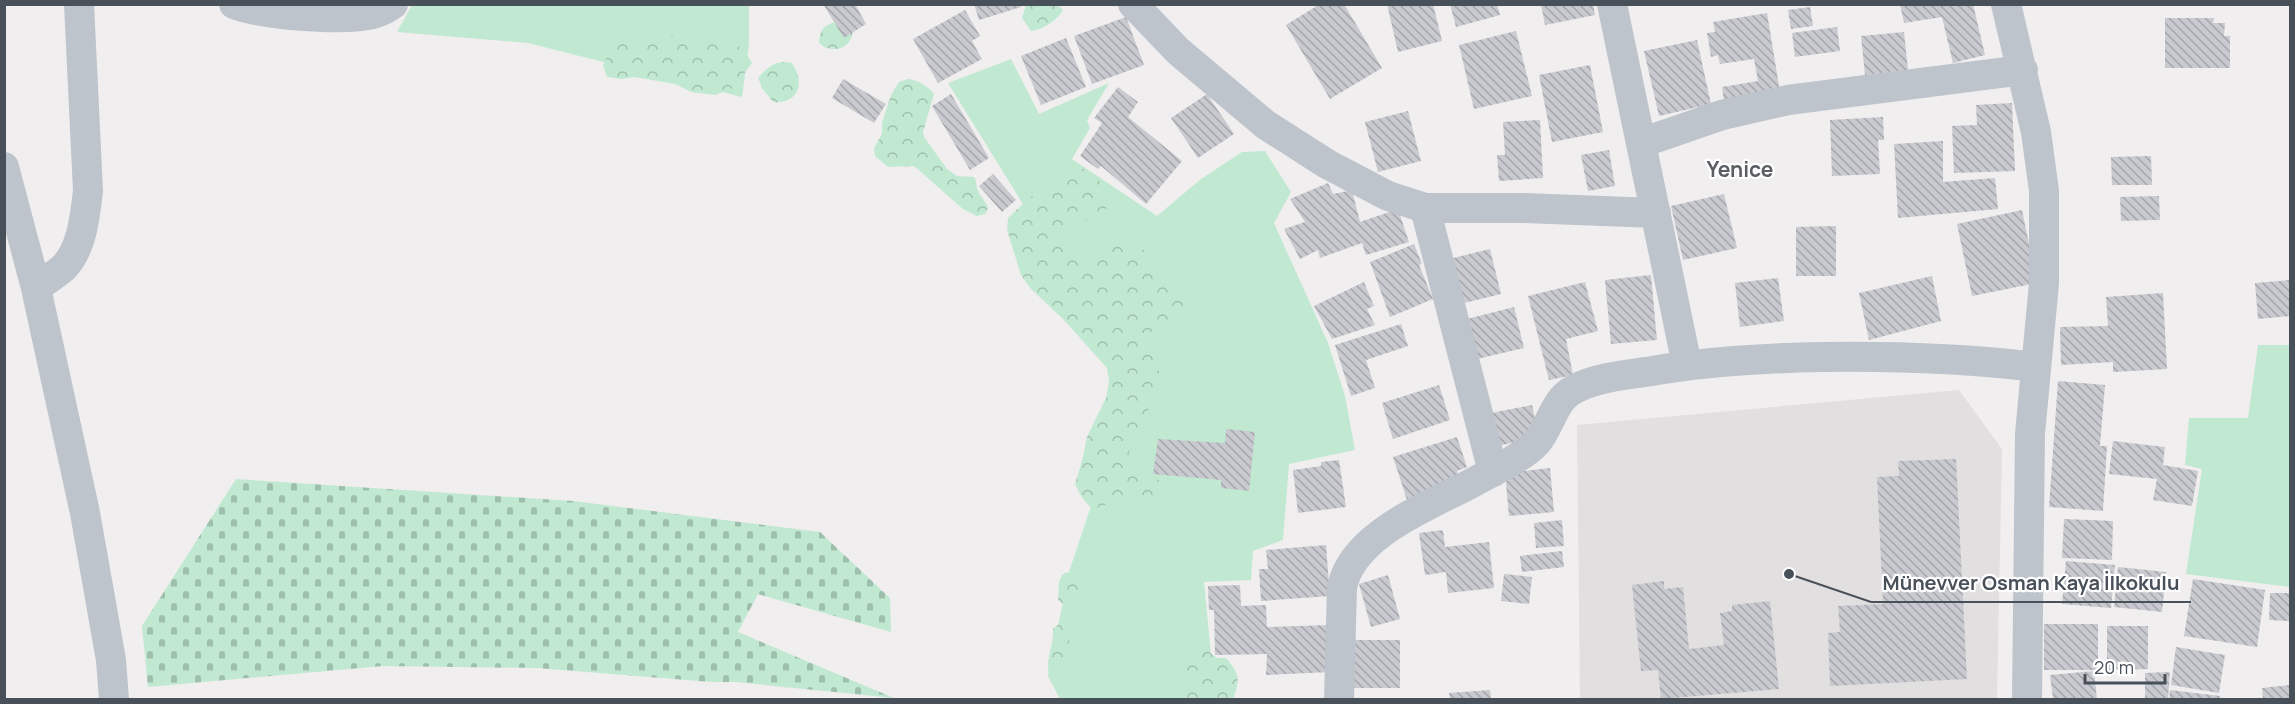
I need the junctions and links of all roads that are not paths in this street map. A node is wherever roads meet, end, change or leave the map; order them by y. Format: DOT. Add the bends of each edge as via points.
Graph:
graph roads {
  1 [pos="79,4"];
  2 [pos="234,4"];
  3 [pos="393,4"];
  4 [pos="1133,4"];
  5 [pos="1612,4"];
  6 [pos="2006,4"];
  7 [pos="2023,70"];
  8 [pos="1641,143"];
  9 [pos="4,167"];
  10 [pos="1425,208"];
  11 [pos="1656,213"];
  12 [pos="36,288"];
  13 [pos="1687,365"];
  14 [pos="2036,367"];
  15 [pos="1493,472"];
  16 [pos="114,699"];
  17 [pos="1339,699"];
  18 [pos="2027,699"];
  1 -- 12 [label="street" via="88,192 85,214 73,254"];
  2 -- 3 [label="street" via="273,14 358,16 377,13"];
  4 -- 10 [label="street" via="1178,51 1266,125 1327,164 1388,196"];
  5 -- 8 [label="street"];
  6 -- 7 [label="street"];
  7 -- 8 [label="street" via="1788,100 1722,115"];
  7 -- 14 [label="street" via="2044,191 2044,283"];
  8 -- 11 [label="street"];
  9 -- 12 [label="street"];
  10 -- 11 [label="street"];
  10 -- 15 [label="street"];
  11 -- 13 [label="street"];
  12 -- 16 [label="street" via="85,513 111,660"];
  13 -- 14 [label="street" via="1765,358 1890,356"];
  13 -- 15 [label="street" via="1603,379 1571,391 1536,443"];
  14 -- 18 [label="street" via="2030,434"];
  15 -- 17 [label="street" via="1368,543 1345,572"];
}
